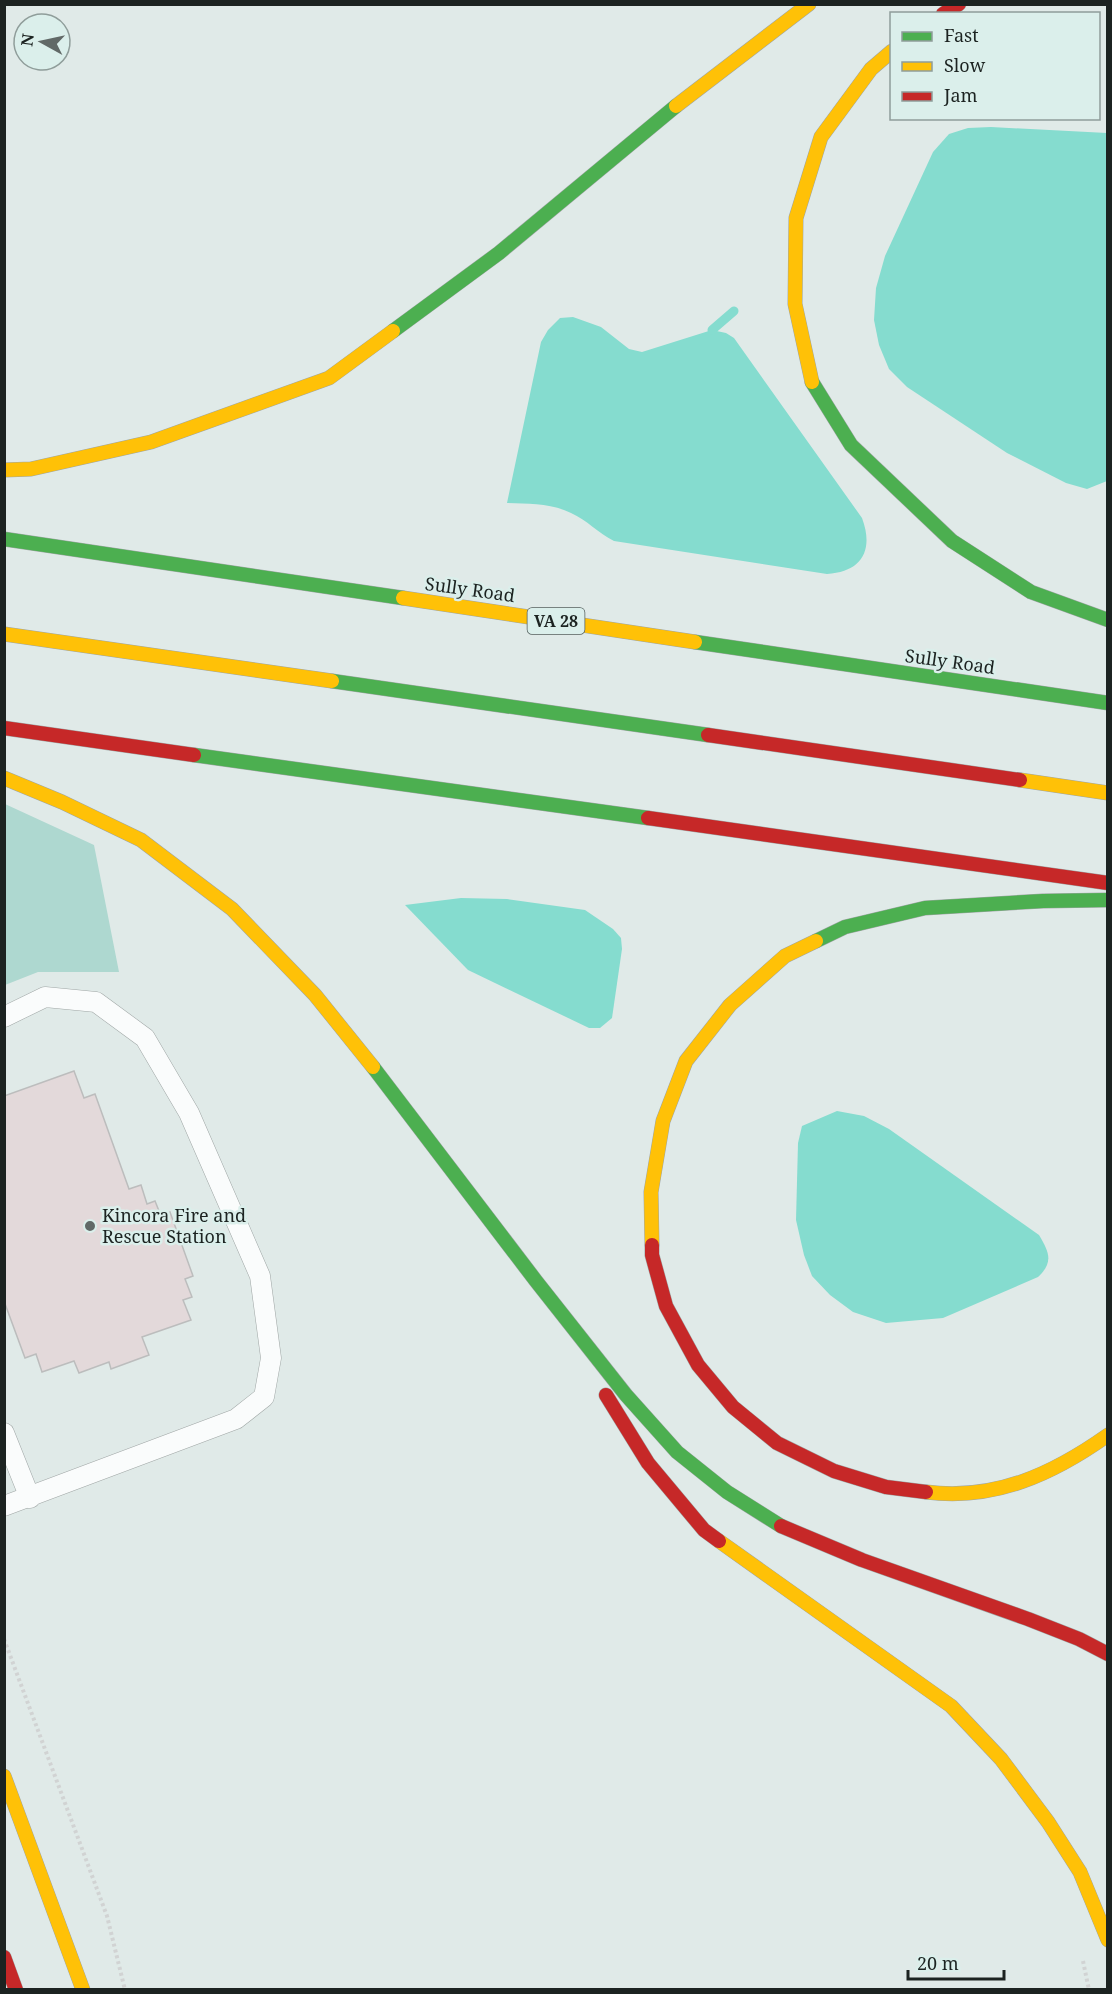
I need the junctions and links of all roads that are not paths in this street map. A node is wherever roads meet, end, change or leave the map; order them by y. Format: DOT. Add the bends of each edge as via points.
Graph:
graph roads {
  1 [pos="809,4"];
  2 [pos="959,4"];
  3 [pos="946,12"];
  4 [pos="890,52"];
  5 [pos="4,470"];
  6 [pos="4,539"];
  7 [pos="1107,620"];
  8 [pos="4,634"];
  9 [pos="1107,704"];
  10 [pos="4,728"];
  11 [pos="4,778"];
  12 [pos="1107,793"];
  13 [pos="1107,883"];
  14 [pos="1107,900"];
  15 [pos="4,1017"];
  16 [pos="536,1281"];
  17 [pos="4,1433"];
  18 [pos="1107,1435"];
  19 [pos="30,1498"];
  20 [pos="4,1506"];
  21 [pos="1107,1654"];
  22 [pos="4,1776"];
  23 [pos="1107,1940"];
  24 [pos="4,1957"];
  25 [pos="16,1989"];
  26 [pos="83,1989"];
  1 -- 5 [label="main road" via="698,88 500,253 329,378 151,442 31,469"];
  2 -- 3 [label="main road"];
  4 -- 7 [label="main road" via="871,69 821,137 796,218 795,304 811,380 851,445 952,541 1031,592"];
  6 -- 9 [label="main road, Sully Road / VA 28"];
  8 -- 12 [label="main road"];
  10 -- 13 [label="main road"];
  11 -- 16 [label="main road" via="141,840 232,909 315,995"];
  14 -- 18 [label="main road" via="925,908 845,927 785,956 730,1005 686,1061 663,1121 651,1192 652,1255 666,1306 698,1365 733,1407 777,1443 834,1471 886,1487 948,1495 994,1491 1038,1476"];
  15 -- 19 [label="lane" via="45,997 96,1002 145,1038 189,1113 260,1276 270,1358 264,1397 236,1419"];
  16 -- 21 [label="main road" via="626,1395 677,1452 727,1492 787,1530 1028,1619"];
  16 -- 23 [label="main road" via="648,1463 704,1530 951,1706 1001,1759 1080,1872"];
  17 -- 19 [label="lane"];
  19 -- 20 [label="lane"];
  22 -- 26 [label="main road"];
  24 -- 25 [label="main road"];
}
